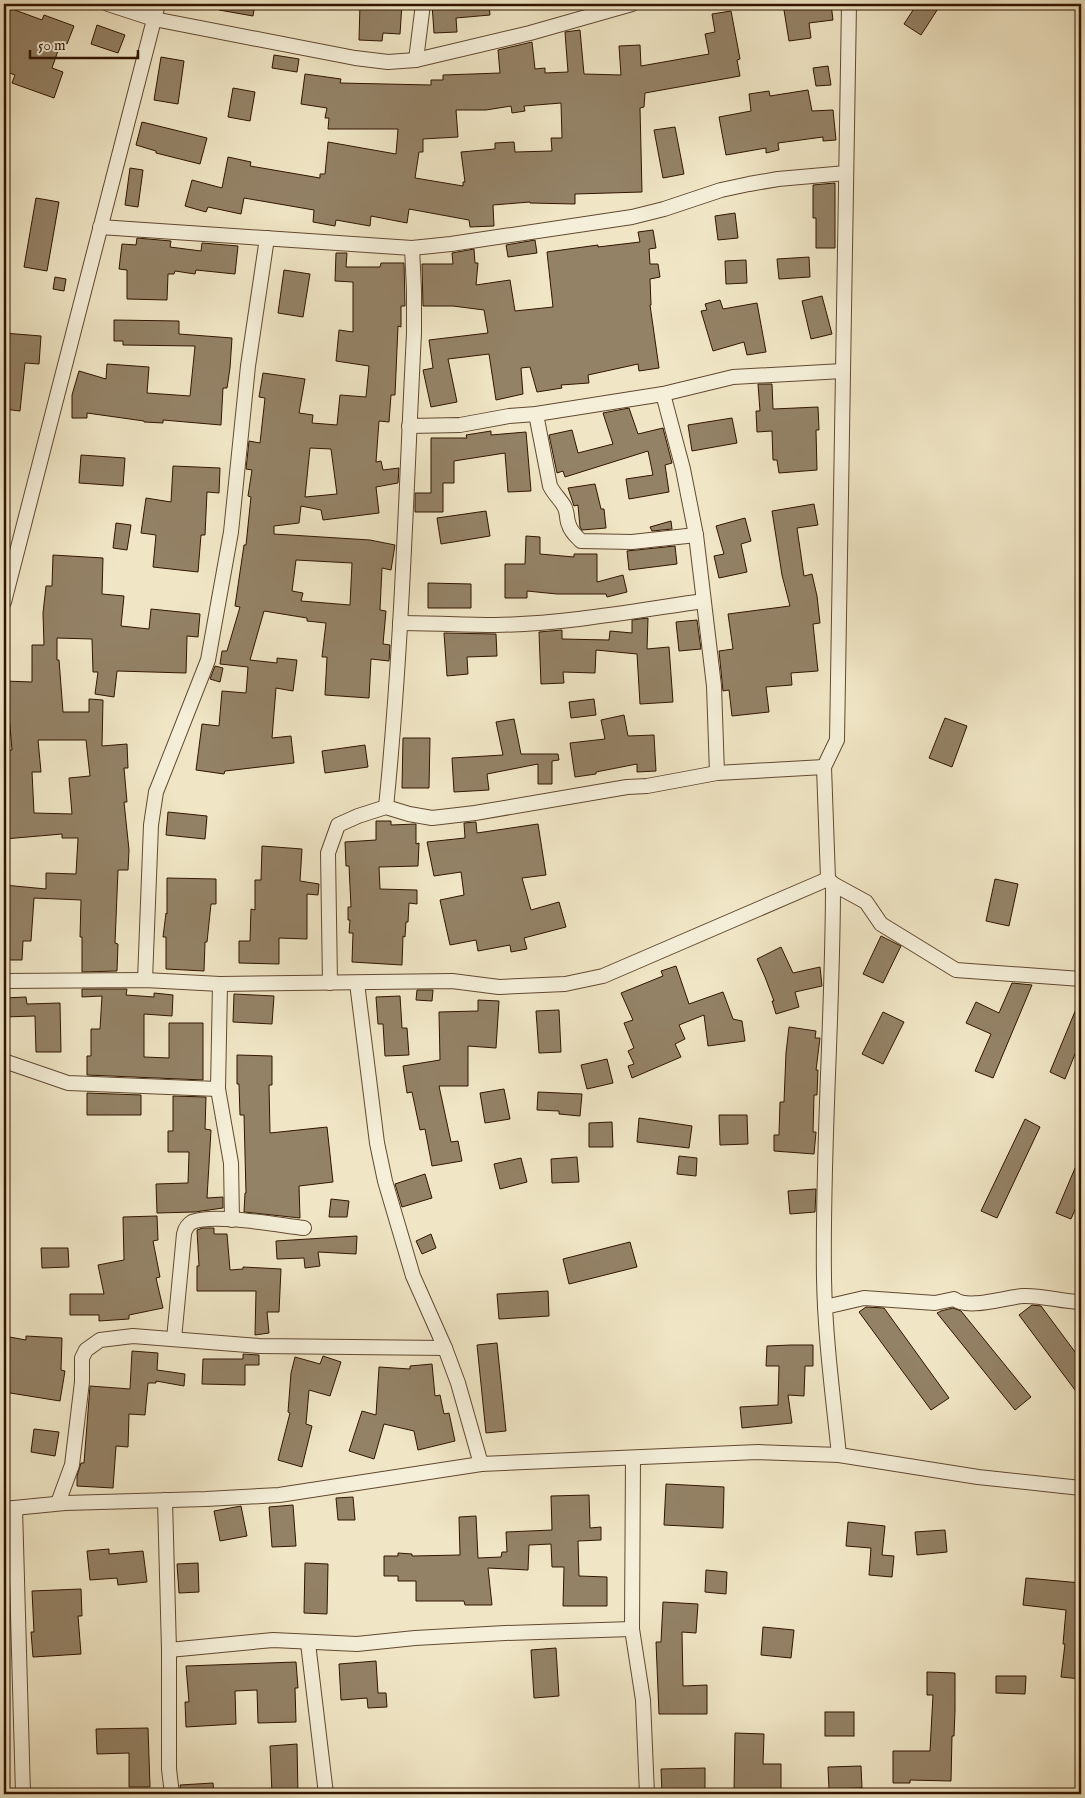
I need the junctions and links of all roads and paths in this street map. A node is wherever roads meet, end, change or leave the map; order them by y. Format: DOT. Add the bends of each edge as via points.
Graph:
graph roads {
  1 [pos="108,4"];
  2 [pos="158,4"];
  3 [pos="423,4"];
  4 [pos="632,4"];
  5 [pos="849,4"];
  6 [pos="154,19"];
  7 [pos="416,60"];
  8 [pos="846,173"];
  9 [pos="100,227"];
  10 [pos="267,238"];
  11 [pos="412,248"];
  12 [pos="843,371"];
  13 [pos="663,394"];
  14 [pos="536,414"];
  15 [pos="409,426"];
  16 [pos="696,534"];
  17 [pos="702,601"];
  18 [pos="4,602"];
  19 [pos="400,623"];
  20 [pos="824,767"];
  21 [pos="717,773"];
  22 [pos="386,807"];
  23 [pos="830,882"];
  24 [pos="1081,979"];
  25 [pos="145,980"];
  26 [pos="4,981"];
  27 [pos="330,983"];
  28 [pos="357,983"];
  29 [pos="220,984"];
  30 [pos="4,1061"];
  31 [pos="218,1089"];
  32 [pos="232,1220"];
  33 [pos="304,1228"];
  34 [pos="1081,1302"];
  35 [pos="825,1306"];
  36 [pos="174,1339"];
  37 [pos="445,1348"];
  38 [pos="839,1455"];
  39 [pos="633,1458"];
  40 [pos="482,1464"];
  41 [pos="1081,1488"];
  42 [pos="166,1500"];
  43 [pos="58,1504"];
  44 [pos="9,1508"];
  45 [pos="632,1629"];
  46 [pos="308,1643"];
  47 [pos="170,1650"];
  48 [pos="23,1794"];
  49 [pos="172,1794"];
  50 [pos="326,1794"];
  51 [pos="648,1794"];
  1 -- 6 [label="street"];
  2 -- 6 [label="street"];
  3 -- 7 [label="street"];
  4 -- 7 [label="street"];
  5 -- 8 [label="street"];
  6 -- 7 [label="street" via="355,58 388,62"];
  6 -- 9 [label="street"];
  8 -- 11 [label="street" via="749,184 632,217"];
  8 -- 12 [label="street"];
  9 -- 10 [label="street"];
  9 -- 18 [label="street"];
  10 -- 11 [label="street"];
  10 -- 25 [label="street" via="248,366 231,532 208,660 156,792 151,825"];
  11 -- 15 [label="street" via="414,333"];
  12 -- 13 [label="street" via="733,377"];
  12 -- 20 [label="street" via="838,740"];
  13 -- 14 [label="street"];
  13 -- 16 [label="street"];
  14 -- 15 [label="street" via="460,425"];
  14 -- 16 [label="street" via="550,486 567,512 568,525 581,541 632,542"];
  15 -- 19 [label="street"];
  16 -- 17 [label="street"];
  17 -- 19 [label="street" via="544,622 496,625"];
  17 -- 21 [label="street" via="714,686"];
  19 -- 22 [label="street"];
  20 -- 21 [label="street"];
  20 -- 23 [label="street"];
  21 -- 22 [label="street" via="432,818"];
  22 -- 27 [label="street" via="338,825 328,853"];
  23 -- 24 [label="street" via="866,902 881,924 956,970"];
  23 -- 28 [label="street" via="603,976 565,984 499,987 452,981"];
  23 -- 35 [label="street" via="833,962 825,1178"];
  25 -- 26 [label="street"];
  25 -- 29 [label="street"];
  27 -- 28 [label="street"];
  27 -- 29 [label="street"];
  28 -- 37 [label="street" via="376,1143 385,1181 413,1276"];
  29 -- 31 [label="street"];
  30 -- 31 [label="street" via="68,1083"];
  31 -- 32 [label="street" via="231,1163"];
  32 -- 33 [label="street"];
  32 -- 36 [label="street" via="191,1222 186,1228"];
  34 -- 35 [label="street" via="1024,1296 986,1303 954,1299 935,1303 864,1298"];
  35 -- 38 [label="street"];
  36 -- 37 [label="street" via="259,1346"];
  36 -- 43 [label="street" via="112,1338 100,1340 86,1350 82,1358 72,1465"];
  37 -- 40 [label="street"];
  38 -- 39 [label="street" via="758,1452"];
  38 -- 41 [label="street" via="978,1477"];
  39 -- 40 [label="street"];
  39 -- 45 [label="street"];
  40 -- 42 [label="street" via="279,1495"];
  42 -- 43 [label="street"];
  42 -- 47 [label="street"];
  43 -- 44 [label="street"];
  44 -- 48 [label="street"];
  45 -- 46 [label="street" via="505,1633 357,1644"];
  45 -- 51 [label="street" via="643,1700"];
  46 -- 47 [label="street" via="273,1640"];
  46 -- 50 [label="street"];
  47 -- 49 [label="street" via="169,1769"];
}
